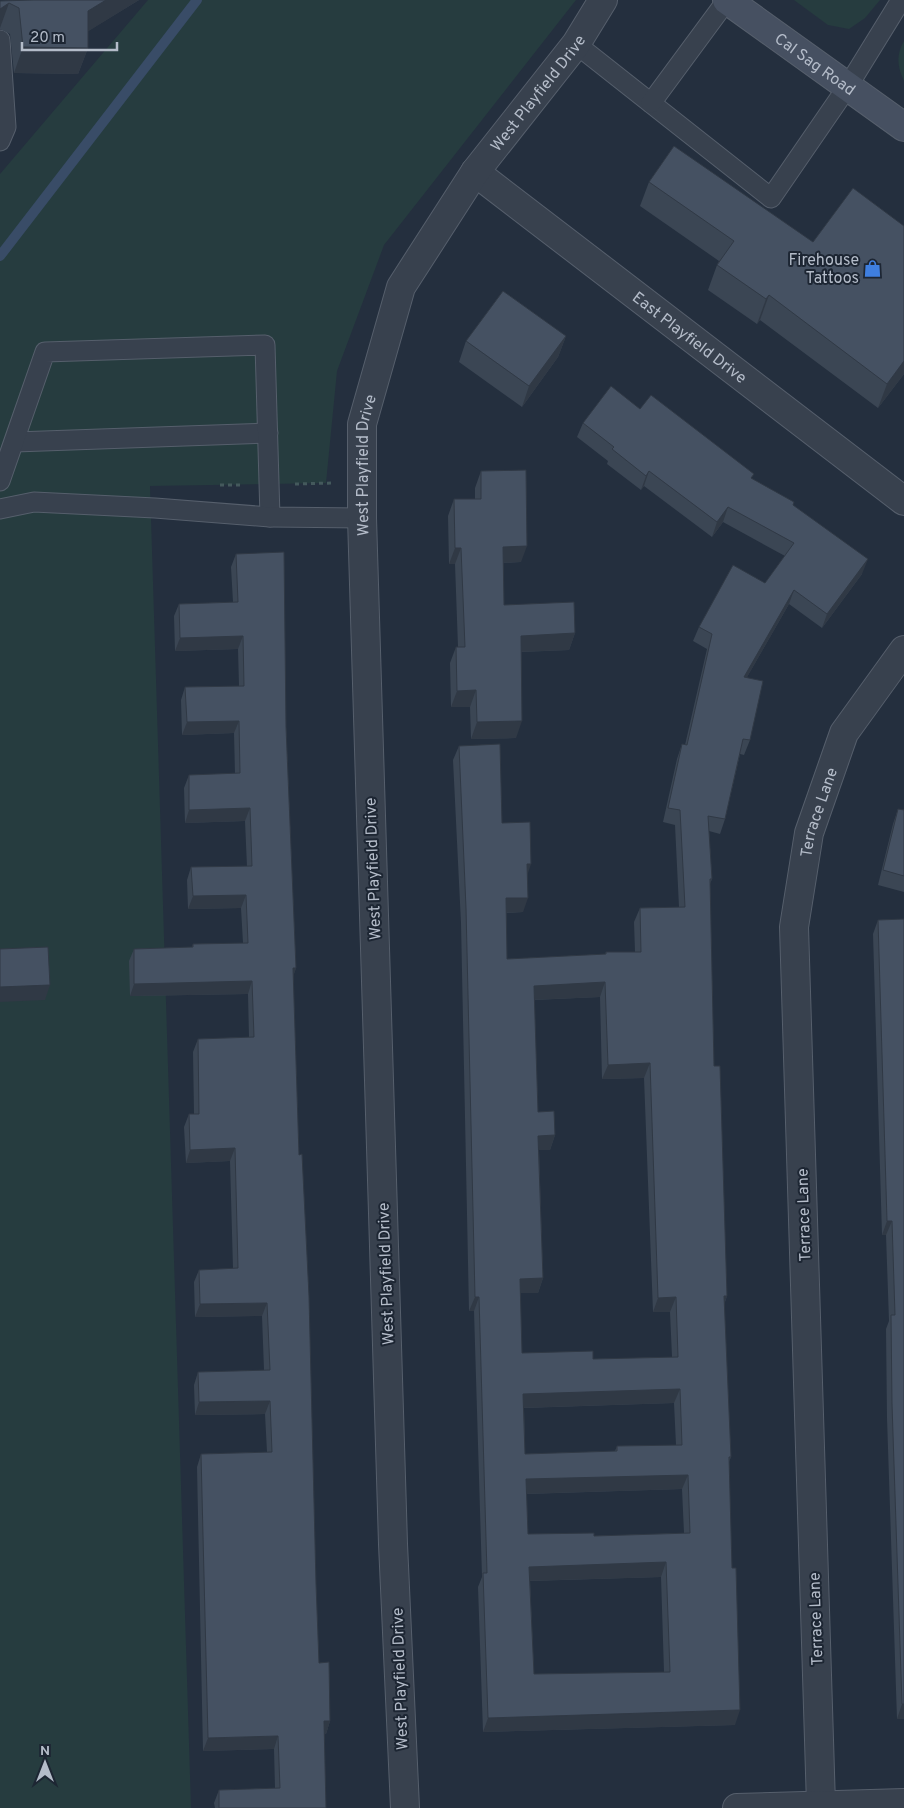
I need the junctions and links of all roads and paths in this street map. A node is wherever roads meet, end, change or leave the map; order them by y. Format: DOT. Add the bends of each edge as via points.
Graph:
graph roads {
  1 [pos="603,0"];
  2 [pos="727,0"];
  3 [pos="901,0"];
  4 [pos="0,40"];
  5 [pos="576,44"];
  6 [pos="848,86"];
  7 [pos="651,103"];
  8 [pos="904,127"];
  9 [pos="0,140"];
  10 [pos="475,172"];
  11 [pos="268,433"];
  12 [pos="15,442"];
  13 [pos="0,481"];
  14 [pos="904,501"];
  15 [pos="0,509"];
  16 [pos="270,517"];
  17 [pos="362,518"];
  18 [pos="904,650"];
  19 [pos="904,1802"];
  20 [pos="821,1805"];
  21 [pos="405,1808"];
  22 [pos="737,1808"];
  1 -- 5 [label="street, West Playfield Drive"];
  2 -- 6 [label="main road, Cal Sag Road"];
  2 -- 7 [label="lane"];
  3 -- 6 [label="lane"];
  4 -- 9 [label="lane" via="6,127"];
  5 -- 7 [label="lane"];
  5 -- 10 [label="street, West Playfield Drive"];
  6 -- 7 [label="lane" via="771,198"];
  6 -- 8 [label="main road, Cal Sag Road"];
  10 -- 14 [label="street, East Playfield Drive"];
  10 -- 17 [label="street, West Playfield Drive" via="401,287 362,424"];
  11 -- 12 [label="lane"];
  11 -- 12 [label="lane" via="266,345 45,352"];
  11 -- 16 [label="lane"];
  12 -- 13 [label="lane"];
  15 -- 16 [label="lane" via="34,502"];
  16 -- 17 [label="lane"];
  17 -- 21 [label="street, West Playfield Drive" via="393,1544"];
  18 -- 20 [label="street, Terrace Lane" via="844,733 809,833 794,927"];
  19 -- 20 [label="street"];
  20 -- 22 [label="street"];
}
